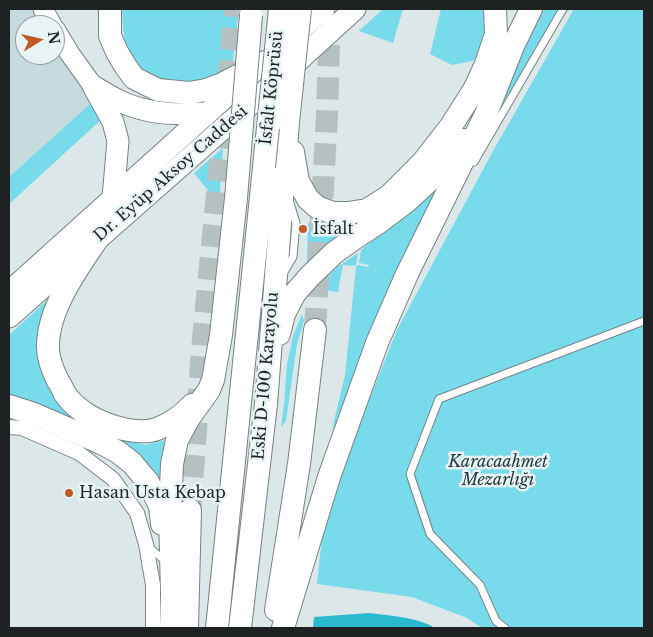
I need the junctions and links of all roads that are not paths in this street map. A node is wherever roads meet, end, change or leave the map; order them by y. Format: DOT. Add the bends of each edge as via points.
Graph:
graph roads {
  1 [pos="110,9"];
  2 [pos="280,9"];
  3 [pos="300,9"];
  4 [pos="324,9"];
  5 [pos="355,9"];
  6 [pos="495,9"];
  7 [pos="531,9"];
  8 [pos="563,9"];
  9 [pos="251,11"];
  10 [pos="65,47"];
  11 [pos="265,62"];
  12 [pos="93,86"];
  13 [pos="208,113"];
  14 [pos="486,114"];
  15 [pos="288,122"];
  16 [pos="461,164"];
  17 [pos="264,167"];
  18 [pos="113,198"];
  19 [pos="236,198"];
  20 [pos="98,238"];
  21 [pos="17,280"];
  22 [pos="9,292"];
  23 [pos="9,317"];
  24 [pos="644,321"];
  25 [pos="314,330"];
  26 [pos="215,369"];
  27 [pos="266,404"];
  28 [pos="9,406"];
  29 [pos="9,427"];
  30 [pos="190,510"];
  31 [pos="146,544"];
  32 [pos="167,563"];
  33 [pos="172,594"];
  34 [pos="218,617"];
  35 [pos="153,628"];
  36 [pos="171,628"];
  37 [pos="187,628"];
  38 [pos="240,628"];
  39 [pos="273,628"];
  40 [pos="283,628"];
  41 [pos="505,628"];
  1 -- 11 [label="highway" via="110,36 117,52 134,78 158,90 189,93 206,90"];
  2 -- 17 [label="highway, İsfalt Köprüsü, bridge"];
  3 -- 15 [label="highway, İsfalt Köprüsü, bridge"];
  4 -- 11 [label="main road"];
  5 -- 20 [label="main road, Dr. Eyüp Aksoy Caddesi"];
  6 -- 15 [label="highway" via="496,34 474,90 423,162 389,196 367,210 333,213 317,207 308,199 298,181"];
  7 -- 14 [label="highway"];
  8 -- 16 [label="lane" via="474,162"];
  9 -- 19 [label="highway, bridge"];
  10 -- 12 [label="main road"];
  11 -- 13 [label="main road"];
  12 -- 13 [label="main road" via="140,109 178,114"];
  12 -- 18 [label="main road" via="113,122 118,141"];
  13 -- 18 [label="main road"];
  14 -- 16 [label="highway"];
  14 -- 27 [label="highway" via="431,179 406,202 334,253 295,293 284,314"];
  15 -- 27 [label="highway, Eski D-100 Karayolu"];
  16 -- 40 [label="highway" via="377,343 329,477"];
  17 -- 34 [label="highway, Eski D-100 Karayolu"];
  18 -- 21 [label="main road"];
  19 -- 26 [label="highway"];
  19 -- 34 [label="highway"];
  20 -- 23 [label="main road, Dr. Eyüp Aksoy Caddesi"];
  20 -- 26 [label="highway" via="72,277 50,324 48,349 53,371 66,395 81,410 114,427 134,431 156,430 190,407"];
  21 -- 22 [label="main road"];
  24 -- 41 [label="lane" via="439,399 410,474 430,534 480,585 496,621"];
  25 -- 39 [label="highway" via="299,464"];
  26 -- 33 [label="highway" via="209,390 177,440 172,464"];
  27 -- 38 [label="highway, Eski D-100 Karayolu"];
  28 -- 32 [label="highway" via="101,443 132,463 148,482 160,506"];
  29 -- 31 [label="street" via="22,428 79,453 113,479 137,513"];
  30 -- 37 [label="highway"];
  31 -- 32 [label="lane"];
  31 -- 35 [label="street" via="153,586"];
  32 -- 33 [label="highway"];
  33 -- 36 [label="highway"];
}
